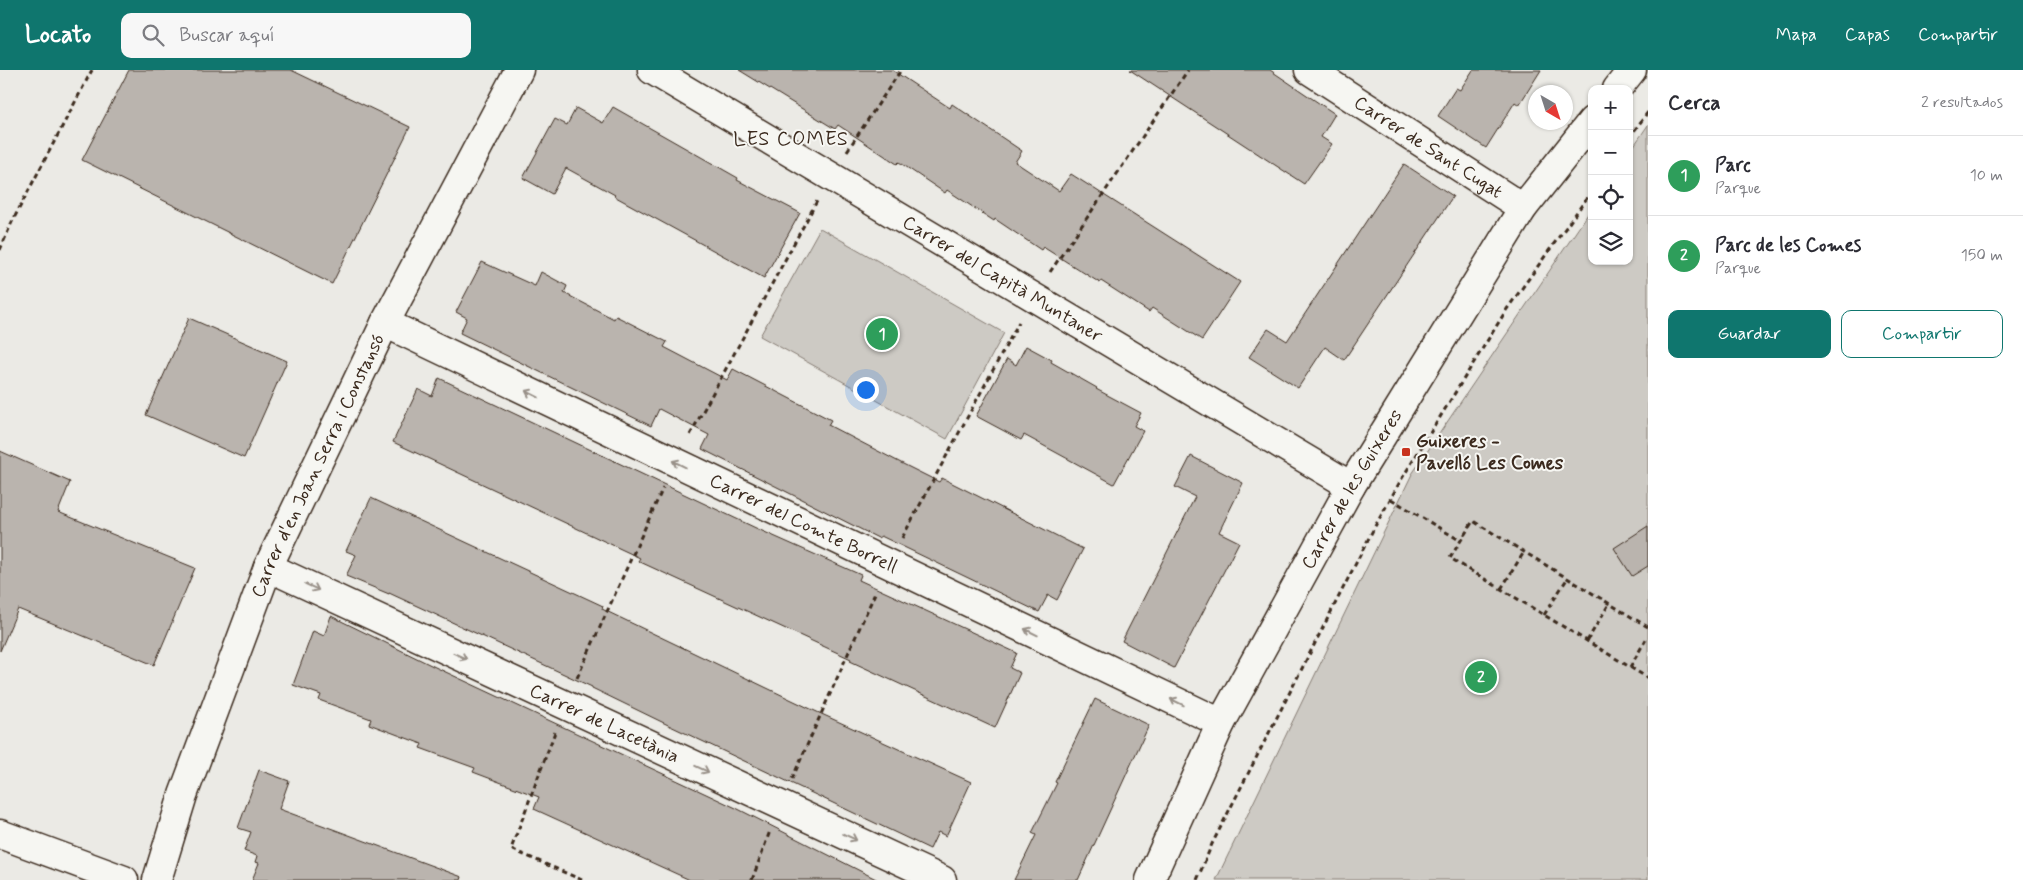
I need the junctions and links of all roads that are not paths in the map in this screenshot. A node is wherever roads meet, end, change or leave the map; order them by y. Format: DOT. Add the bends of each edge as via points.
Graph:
graph roads {
  1 [pos="518,70"];
  2 [pos="652,70"];
  3 [pos="1309,70"];
  4 [pos="1632,70"];
  5 [pos="1620,85"];
  6 [pos="1588,126"];
  7 [pos="1523,208"];
  8 [pos="385,323"];
  9 [pos="1351,486"];
  10 [pos="268,567"];
  11 [pos="1221,723"];
  12 [pos="0,834"];
  13 [pos="124,880"];
  14 [pos="158,880"];
  15 [pos="942,880"];
  16 [pos="1150,880"];
  1 -- 8 [label="street, Carrer d'en Joan Serra i Constansó"];
  2 -- 9 [label="street, Carrer del Capità Muntaner"];
  3 -- 7 [label="street, Carrer de Sant Cugat"];
  4 -- 5 [label="street"];
  6 -- 7 [label="street, Carrer de les Guixeres"];
  7 -- 9 [label="street, Carrer de les Guixeres"];
  8 -- 10 [label="street, Carrer d'en Joan Serra i Constansó"];
  11 -- 8 [label="street, Carrer del Comte Borrell, one-way"];
  9 -- 11 [label="street, Carrer de les Guixeres"];
  10 -- 14 [label="street, Carrer d'en Joan Serra i Constansó" via="184,795"];
  10 -- 15 [label="street, Carrer de Lacetània, one-way"];
  11 -- 16 [label="street, Carrer de les Guixeres"];
  12 -- 13 [label="street"];
}
